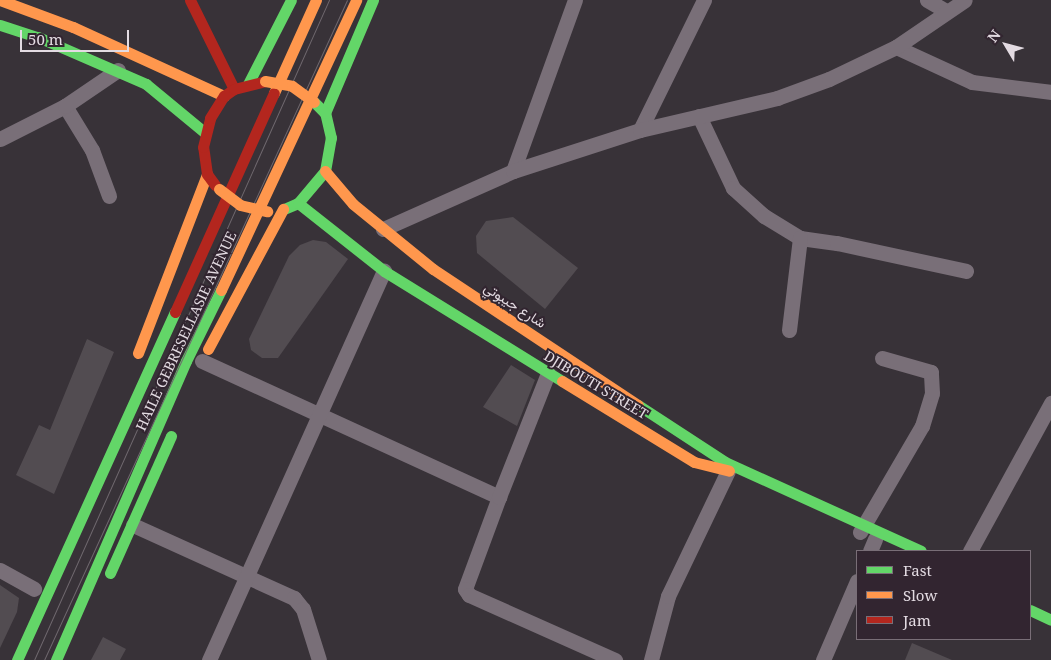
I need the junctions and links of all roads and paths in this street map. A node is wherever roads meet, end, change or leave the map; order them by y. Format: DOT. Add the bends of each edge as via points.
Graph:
graph roads {
  1 [pos="0,0"];
  2 [pos="190,0"];
  3 [pos="291,0"];
  4 [pos="316,0"];
  5 [pos="356,0"];
  6 [pos="373,0"];
  7 [pos="575,0"];
  8 [pos="704,0"];
  9 [pos="927,0"];
  10 [pos="965,0"];
  11 [pos="946,11"];
  12 [pos="0,25"];
  13 [pos="896,47"];
  14 [pos="118,70"];
  15 [pos="248,84"];
  16 [pos="234,89"];
  17 [pos="1051,92"];
  18 [pos="224,96"];
  19 [pos="65,106"];
  20 [pos="325,113"];
  21 [pos="699,116"];
  22 [pos="640,130"];
  23 [pos="204,132"];
  24 [pos="0,140"];
  25 [pos="325,171"];
  26 [pos="513,171"];
  27 [pos="207,174"];
  28 [pos="109,196"];
  29 [pos="298,203"];
  30 [pos="283,209"];
  31 [pos="383,229"];
  32 [pos="800,238"];
  33 [pos="384,271"];
  34 [pos="966,272"];
  35 [pos="789,330"];
  36 [pos="882,358"];
  37 [pos="132,366"];
  38 [pos="200,366"];
  39 [pos="548,373"];
  40 [pos="1051,402"];
  41 [pos="317,416"];
  42 [pos="175,425"];
  43 [pos="703,446"];
  44 [pos="728,471"];
  45 [pos="498,497"];
  46 [pos="133,526"];
  47 [pos="862,529"];
  48 [pos="873,545"];
  49 [pos="897,550"];
  50 [pos="918,550"];
  51 [pos="971,550"];
  52 [pos="0,570"];
  53 [pos="247,580"];
  54 [pos="856,583"];
  55 [pos="34,588"];
  56 [pos="103,588"];
  57 [pos="1031,604"];
  58 [pos="1031,610"];
  59 [pos="1051,613"];
  60 [pos="1051,620"];
  61 [pos="82,633"];
  62 [pos="10,646"];
  63 [pos="6,660"];
  64 [pos="17,660"];
  65 [pos="56,660"];
  66 [pos="69,660"];
  67 [pos="209,660"];
  68 [pos="319,660"];
  69 [pos="614,660"];
  70 [pos="651,660"];
  71 [pos="823,660"];
  1 -- 18 [label="main road" via="73,27"];
  2 -- 16 [label="main road"];
  3 -- 15 [label="main road"];
  4 -- 64 [label="main road, HAILE GEBRESELLASIE AVENUE"];
  5 -- 65 [label="main road, HAILE GEBRESELLASIE AVENUE" via="186,360"];
  6 -- 20 [label="main road"];
  7 -- 26 [label="street"];
  8 -- 22 [label="street"];
  9 -- 11 [label="street"];
  10 -- 11 [label="street"];
  11 -- 13 [label="street"];
  12 -- 14 [label="main road"];
  13 -- 17 [label="street" via="972,82"];
  13 -- 21 [label="street" via="829,79 777,98"];
  14 -- 19 [label="street"];
  14 -- 23 [label="main road" via="146,84"];
  15 -- 16 [label="main road"];
  15 -- 20 [label="main road, bridge" via="265,81 292,86"];
  16 -- 18 [label="main road"];
  18 -- 23 [label="main road"];
  19 -- 24 [label="street"];
  19 -- 28 [label="street" via="92,150"];
  20 -- 25 [label="main road" via="331,138"];
  21 -- 22 [label="street"];
  21 -- 32 [label="street" via="733,188 764,216"];
  22 -- 26 [label="street"];
  23 -- 27 [label="main road"];
  25 -- 29 [label="main road"];
  25 -- 31 [label="main road, شارع جيبوتي" via="354,204"];
  26 -- 31 [label="street"];
  27 -- 30 [label="main road, bridge" via="219,189 240,205 267,211"];
  27 -- 37 [label="main road"];
  29 -- 30 [label="main road"];
  29 -- 33 [label="main road, DJIBOUTI STREET"];
  30 -- 38 [label="main road"];
  31 -- 43 [label="main road, شارع جيبوتي" via="433,269"];
  32 -- 34 [label="street" via="837,243"];
  32 -- 35 [label="street"];
  33 -- 39 [label="main road, DJIBOUTI STREET"];
  33 -- 41 [label="street"];
  36 -- 47 [label="street" via="931,372 932,393 922,426"];
  38 -- 41 [label="street"];
  39 -- 44 [label="main road, DJIBOUTI STREET" via="694,462"];
  39 -- 45 [label="street"];
  40 -- 51 [label="street"];
  41 -- 45 [label="street"];
  41 -- 53 [label="street"];
  42 -- 46 [label="main road"];
  43 -- 47 [label="main road, DJIBOUTI STREET" via="725,462"];
  44 -- 47 [label="main road, DJIBOUTI STREET"];
  44 -- 70 [label="street" via="668,596"];
  45 -- 69 [label="street" via="465,589 469,594"];
  46 -- 53 [label="street"];
  46 -- 56 [label="main road"];
  47 -- 48 [label="main road, DJIBOUTI STREET"];
  47 -- 50 [label="main road, DJIBOUTI STREET"];
  48 -- 49 [label="main road, DJIBOUTI STREET"];
  52 -- 55 [label="street"];
  53 -- 67 [label="street"];
  53 -- 68 [label="street" via="300,603"];
  54 -- 71 [label="street"];
  57 -- 59 [label="main road"];
  58 -- 60 [label="main road"];
  61 -- 66 [label="main road"];
  62 -- 63 [label="main road"];
}
